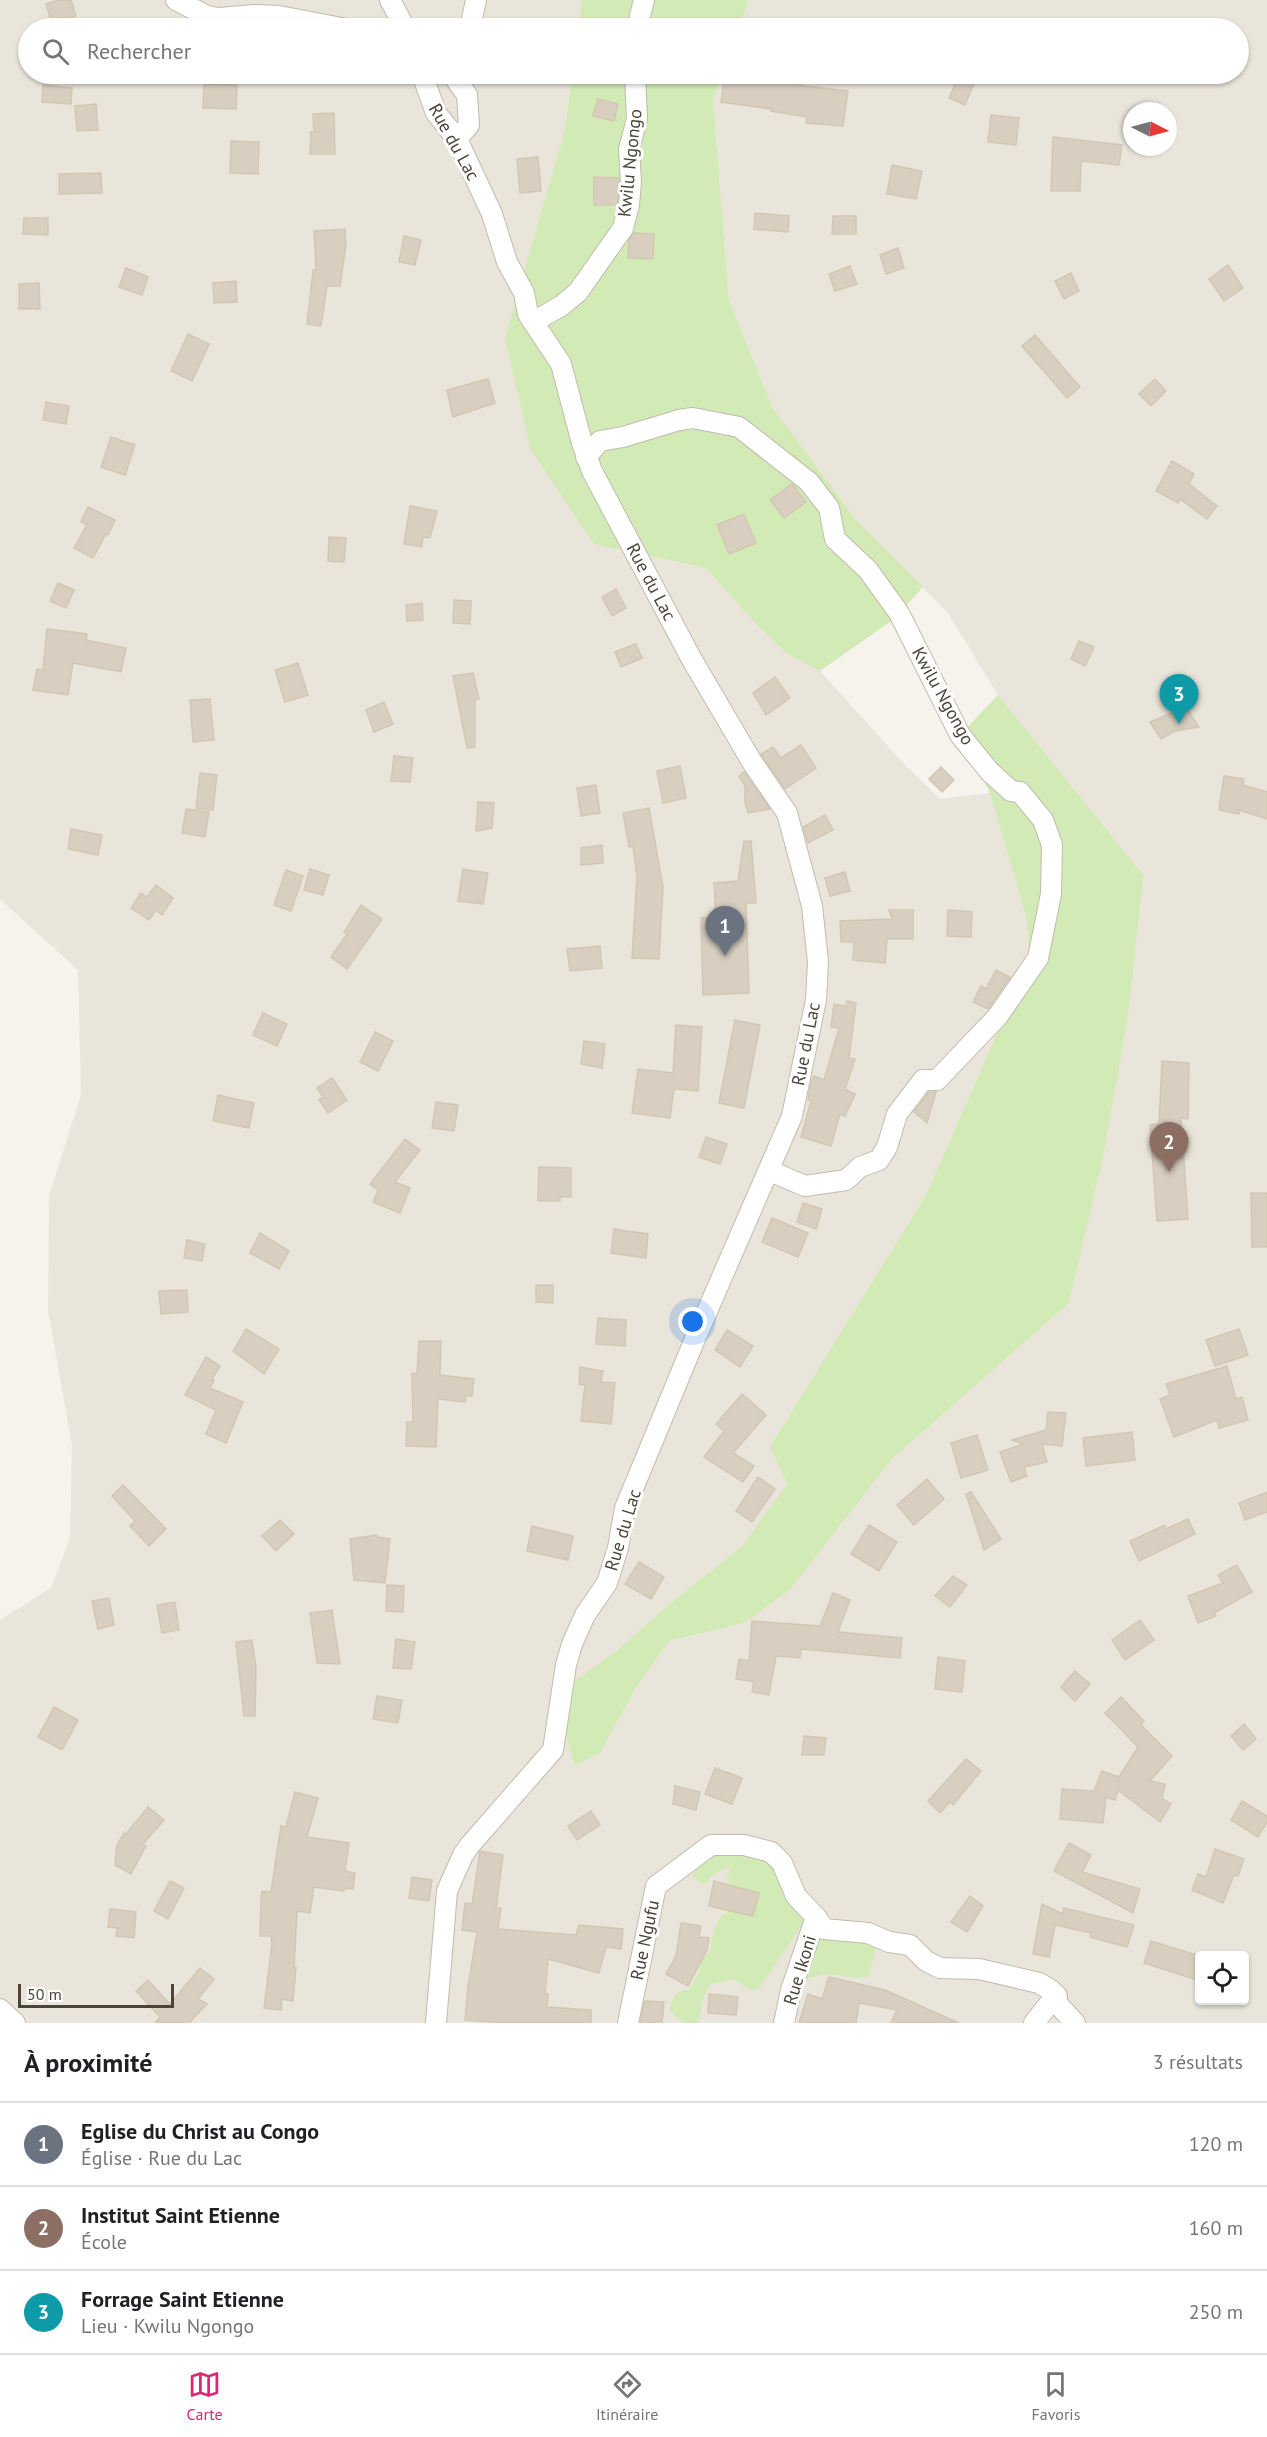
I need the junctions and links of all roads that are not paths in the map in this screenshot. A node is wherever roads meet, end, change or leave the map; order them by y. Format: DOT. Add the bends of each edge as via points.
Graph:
graph roads {
  1 [pos="176,0"];
  2 [pos="390,0"];
  3 [pos="476,0"];
  4 [pos="645,0"];
  5 [pos="219,18"];
  6 [pos="219,18"];
  7 [pos="297,18"];
  8 [pos="400,18"];
  9 [pos="472,18"];
  10 [pos="640,18"];
  11 [pos="426,84"];
  12 [pos="459,84"];
  13 [pos="635,84"];
  14 [pos="457,139"];
  15 [pos="532,322"];
  16 [pos="586,457"];
  17 [pos="770,1171"];
  18 [pos="816,1917"];
  19 [pos="1053,1999"];
  20 [pos="0,2009"];
  21 [pos="15,2023"];
  22 [pos="436,2023"];
  23 [pos="628,2023"];
  24 [pos="784,2023"];
  25 [pos="1034,2023"];
  26 [pos="1075,2023"];
  1 -- 5 [label="street"];
  2 -- 8 [label="street"];
  3 -- 9 [label="street"];
  4 -- 10 [label="street"];
  6 -- 7 [label="street"];
  11 -- 14 [label="street, Rue du Lac" via="436,113"];
  12 -- 14 [label="street" via="467,95 469,125"];
  13 -- 15 [label="street, Kwilu Ngongo" via="637,119 629,150 632,182 623,228 578,292"];
  14 -- 15 [label="street, Rue du Lac" via="492,214 507,262 522,287"];
  15 -- 16 [label="street, Rue du Lac" via="566,375"];
  16 -- 17 [label="street, Rue du Lac" via="691,658 787,813 797,843 816,936 816,1000 792,1116"];
  16 -- 17 [label="street, Kwilu Ngongo" via="600,441 693,418 739,427 809,482 829,508 836,539 868,570 899,613 960,735 990,772 1011,791 1020,792 1043,820 1052,845 1051,894 1038,958 998,1016 937,1080 923,1080 911,1093 897,1114 879,1160 860,1167 846,1180 805,1186"];
  17 -- 22 [label="street, Rue du Lac" via="625,1508 607,1583 585,1615 572,1644 553,1750 470,1845 451,1880"];
  18 -- 19 [label="street, Rue Ngufu" via="824,1929 868,1933 910,1945 940,1968 979,1969 1039,1983 1051,1990 1056,1996"];
  18 -- 23 [label="street, Rue Ngufu" via="796,1896 782,1863 771,1852 744,1845 711,1845 656,1886"];
  18 -- 24 [label="street, Rue Ikoni"];
  19 -- 25 [label="street"];
  19 -- 26 [label="street"];
  20 -- 21 [label="street"];
}
